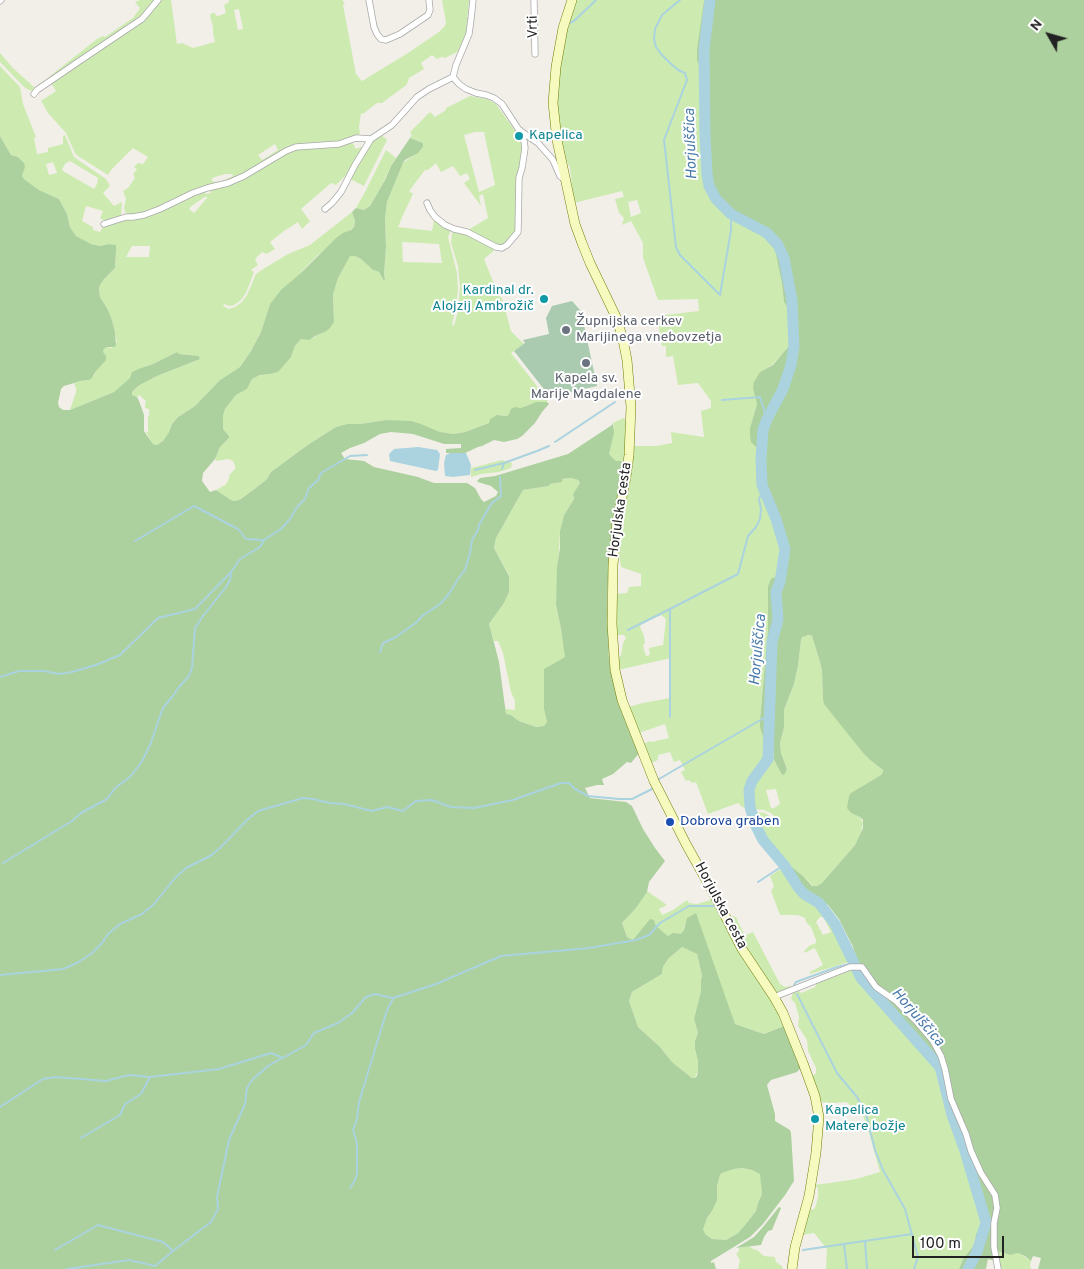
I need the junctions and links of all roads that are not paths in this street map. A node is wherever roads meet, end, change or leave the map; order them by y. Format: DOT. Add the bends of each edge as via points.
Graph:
graph roads {
  1 [pos="158,0"];
  2 [pos="369,0"];
  3 [pos="429,0"];
  4 [pos="472,0"];
  5 [pos="534,0"];
  6 [pos="572,0"];
  7 [pos="535,54"];
  8 [pos="453,77"];
  9 [pos="34,94"];
  10 [pos="519,130"];
  11 [pos="372,139"];
  12 [pos="566,182"];
  13 [pos="427,203"];
  14 [pos="325,209"];
  15 [pos="104,224"];
  16 [pos="774,997"];
  17 [pos="792,1269"];
  18 [pos="998,1269"];
  1 -- 9 [label="street" via="142,19"];
  2 -- 3 [label="street" via="374,27 381,39 386,40 428,15"];
  4 -- 8 [label="street" via="469,34"];
  5 -- 7 [label="street, Vrti"];
  6 -- 12 [label="street, Horjulska cesta" via="559,48 553,104 556,140"];
  8 -- 10 [label="street" via="466,89 502,104"];
  8 -- 11 [label="street" via="417,97 392,125"];
  10 -- 12 [label="street" via="547,153"];
  10 -- 13 [label="street" via="525,148 518,232 508,245 496,248 467,232 445,225 435,217"];
  11 -- 14 [label="street" via="341,192"];
  11 -- 15 [label="street" via="356,138 339,144 286,150 228,183 193,193 139,216"];
  12 -- 16 [label="street, Horjulska cesta" via="575,224 617,320 627,360 630,437 617,522 612,596 613,651 622,700 665,805 742,949"];
  16 -- 17 [label="street, Horjulska cesta" via="806,1072 819,1117 809,1196"];
  16 -- 18 [label="street" via="850,967 862,967 876,987 896,1001 933,1041 942,1056 951,1099 970,1151 996,1195 994,1247"];
}
